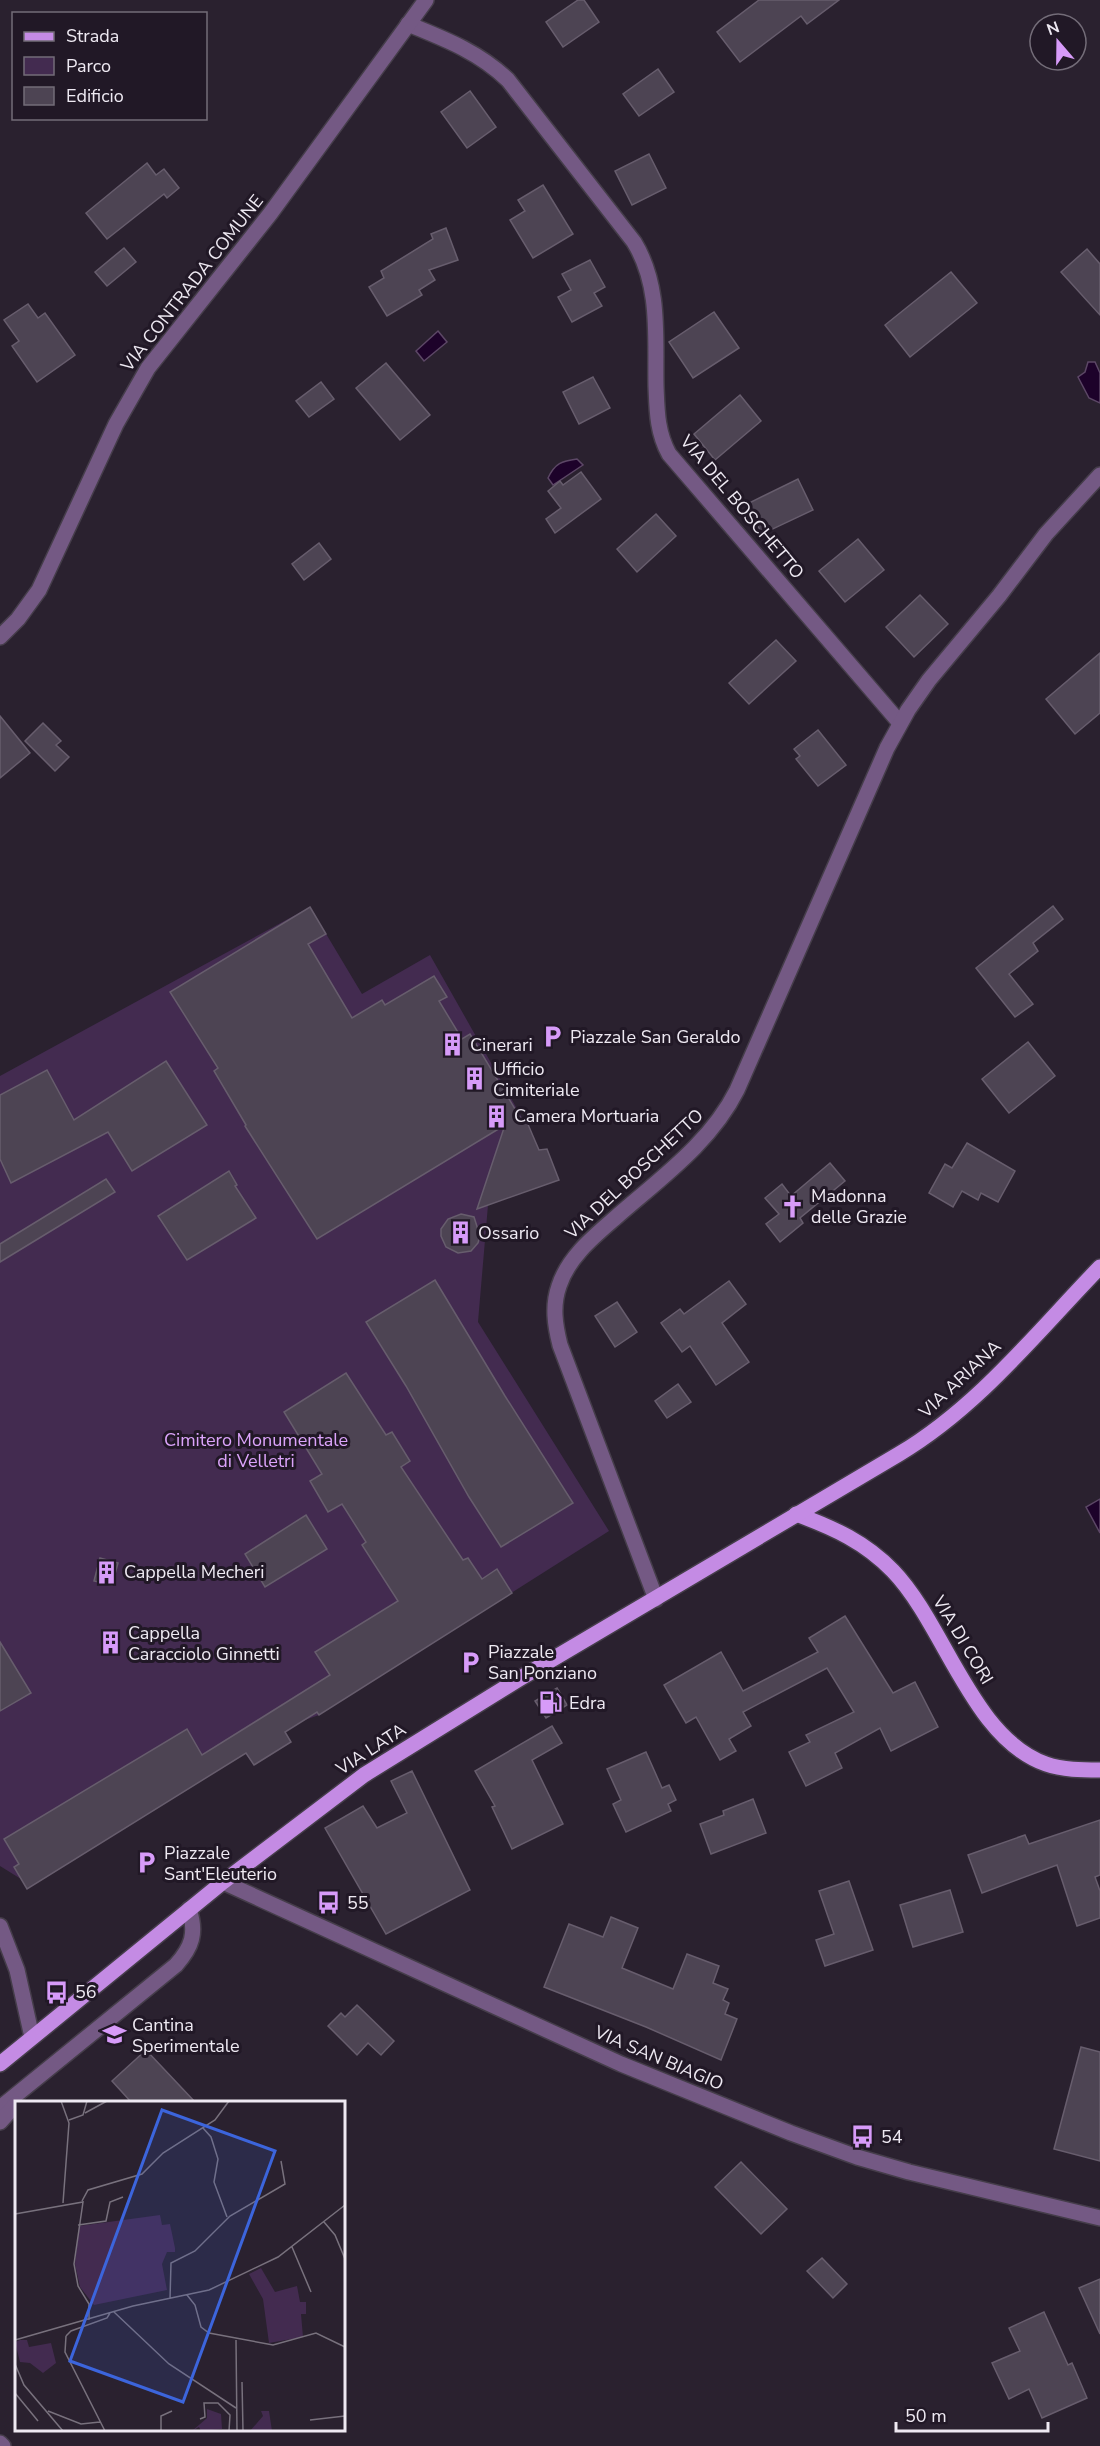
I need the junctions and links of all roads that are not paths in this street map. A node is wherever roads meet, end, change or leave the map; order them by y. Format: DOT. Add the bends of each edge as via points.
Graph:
graph roads {
  1 [pos="426,0"];
  2 [pos="408,24"];
  3 [pos="1100,476"];
  4 [pos="0,637"];
  5 [pos="900,723"];
  6 [pos="1100,1267"];
  7 [pos="796,1514"];
  8 [pos="656,1599"];
  9 [pos="1100,1770"];
  10 [pos="223,1882"];
  11 [pos="189,1909"];
  12 [pos="0,1926"];
  13 [pos="32,2037"];
  14 [pos="0,2064"];
  15 [pos="34,2081"];
  16 [pos="19,2101"];
  17 [pos="15,2105"];
  18 [pos="0,2108"];
  19 [pos="0,2122"];
  20 [pos="1100,2218"];
  1 -- 2 [label="street, VIA CONTRADA COMUNE"];
  2 -- 4 [label="street, VIA CONTRADA COMUNE" via="276,206 145,373 116,424 44,579"];
  2 -- 5 [label="street, VIA DEL BOSCHETTO" via="467,49 508,80 634,242 648,269 653,290 657,416 665,446"];
  3 -- 5 [label="street, VIA DEL BOSCHETTO" via="1041,540 929,680"];
  5 -- 8 [label="street, VIA DEL BOSCHETTO" via="729,1106 705,1137 588,1242 570,1264 557,1293 555,1319 562,1351"];
  6 -- 7 [label="main road, VIA ARIANA" via="948,1421 905,1451"];
  7 -- 8 [label="main road, VIA LATA"];
  7 -- 9 [label="main road, VIA DI CORI" via="853,1538 894,1572 920,1606 986,1716 1013,1744 1047,1764"];
  8 -- 10 [label="main road, VIA LATA" via="389,1759 331,1798"];
  10 -- 11 [label="main road, VIA LATA"];
  10 -- 20 [label="street, VIA SAN BIAGIO" via="621,2064 791,2133 909,2172"];
  11 -- 13 [label="main road, VIA LATA"];
  11 -- 15 [label="street" via="194,1937 180,1960"];
  12 -- 13 [label="street" via="16,1970"];
  13 -- 14 [label="main road, VIA LATA"];
  15 -- 16 [label="street"];
  15 -- 18 [label="street"];
  17 -- 19 [label="street"];
}
